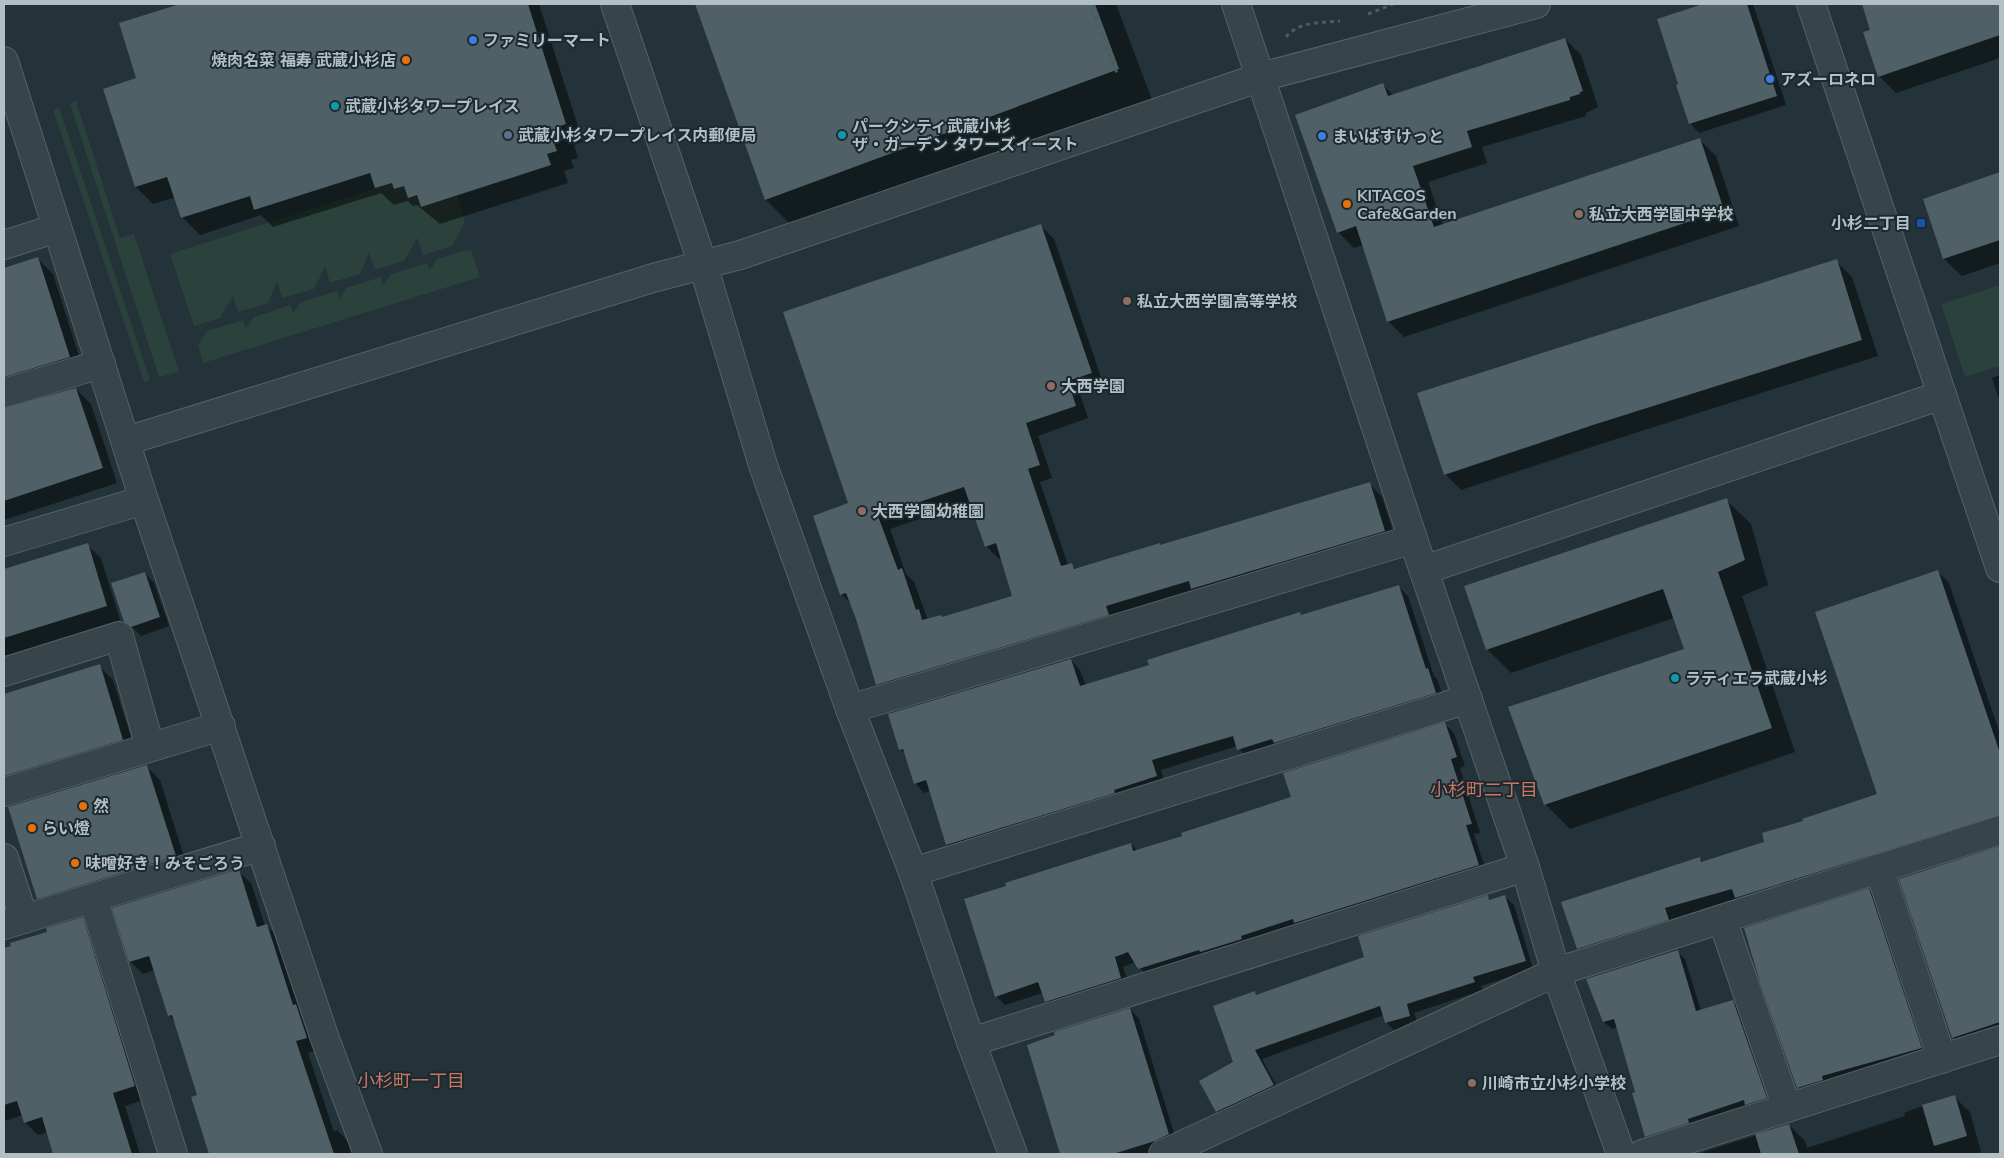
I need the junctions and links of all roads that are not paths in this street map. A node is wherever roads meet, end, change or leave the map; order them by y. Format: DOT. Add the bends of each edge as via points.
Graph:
graph roads {
  1 [pos="615,4"];
  2 [pos="1236,4"];
  3 [pos="1536,4"];
  4 [pos="1811,4"];
  5 [pos="4,61"];
  6 [pos="1261,77"];
  7 [pos="57,228"];
  8 [pos="4,245"];
  9 [pos="703,265"];
  10 [pos="101,364"];
  11 [pos="4,393"];
  12 [pos="1942,395"];
  13 [pos="126,441"];
  14 [pos="144,500"];
  15 [pos="1994,531"];
  16 [pos="1413,539"];
  17 [pos="4,542"];
  18 [pos="2000,568"];
  19 [pos="1424,570"];
  20 [pos="4,672"];
  21 [pos="1468,699"];
  22 [pos="850,709"];
  23 [pos="221,726"];
  24 [pos="150,747"];
  25 [pos="4,792"];
  26 [pos="2000,830"];
  27 [pos="261,846"];
  28 [pos="4,858"];
  29 [pos="1524,867"];
  30 [pos="1879,868"];
  31 [pos="913,872"];
  32 [pos="93,898"];
  33 [pos="1722,919"];
  34 [pos="14,922"];
  35 [pos="1556,972"];
  36 [pos="2000,1040"];
  37 [pos="970,1042"];
  38 [pos="1942,1059"];
  39 [pos="1787,1108"];
  40 [pos="173,1154"];
  41 [pos="368,1154"];
  42 [pos="1013,1154"];
  43 [pos="1163,1154"];
  44 [pos="1621,1154"];
  45 [pos="1642,1154"];
  1 -- 9 [label="street"];
  2 -- 6 [label="street"];
  3 -- 6 [label="street"];
  4 -- 12 [label="street"];
  5 -- 7 [label="street"];
  6 -- 9 [label="street"];
  6 -- 16 [label="street"];
  7 -- 8 [label="street"];
  7 -- 10 [label="street"];
  9 -- 13 [label="street"];
  9 -- 22 [label="street" via="763,465"];
  10 -- 11 [label="street"];
  10 -- 13 [label="street"];
  12 -- 15 [label="street"];
  12 -- 19 [label="street"];
  13 -- 14 [label="street"];
  14 -- 17 [label="street"];
  14 -- 23 [label="street"];
  15 -- 18 [label="street"];
  16 -- 19 [label="street"];
  16 -- 22 [label="street"];
  19 -- 21 [label="street"];
  20 -- 24 [label="street" via="120,636"];
  21 -- 29 [label="street"];
  21 -- 31 [label="street"];
  22 -- 31 [label="street"];
  23 -- 24 [label="street"];
  23 -- 27 [label="street"];
  24 -- 25 [label="street"];
  26 -- 30 [label="street"];
  27 -- 32 [label="street"];
  27 -- 41 [label="street" via="324,1036"];
  28 -- 34 [label="street"];
  29 -- 35 [label="street"];
  29 -- 37 [label="street"];
  30 -- 33 [label="street"];
  30 -- 38 [label="street"];
  31 -- 37 [label="street"];
  32 -- 34 [label="street"];
  32 -- 40 [label="street"];
  33 -- 35 [label="street"];
  33 -- 39 [label="street"];
  35 -- 43 [label="street"];
  35 -- 44 [label="street"];
  36 -- 38 [label="street"];
  37 -- 42 [label="street"];
  38 -- 39 [label="street"];
  39 -- 45 [label="street"];
}
